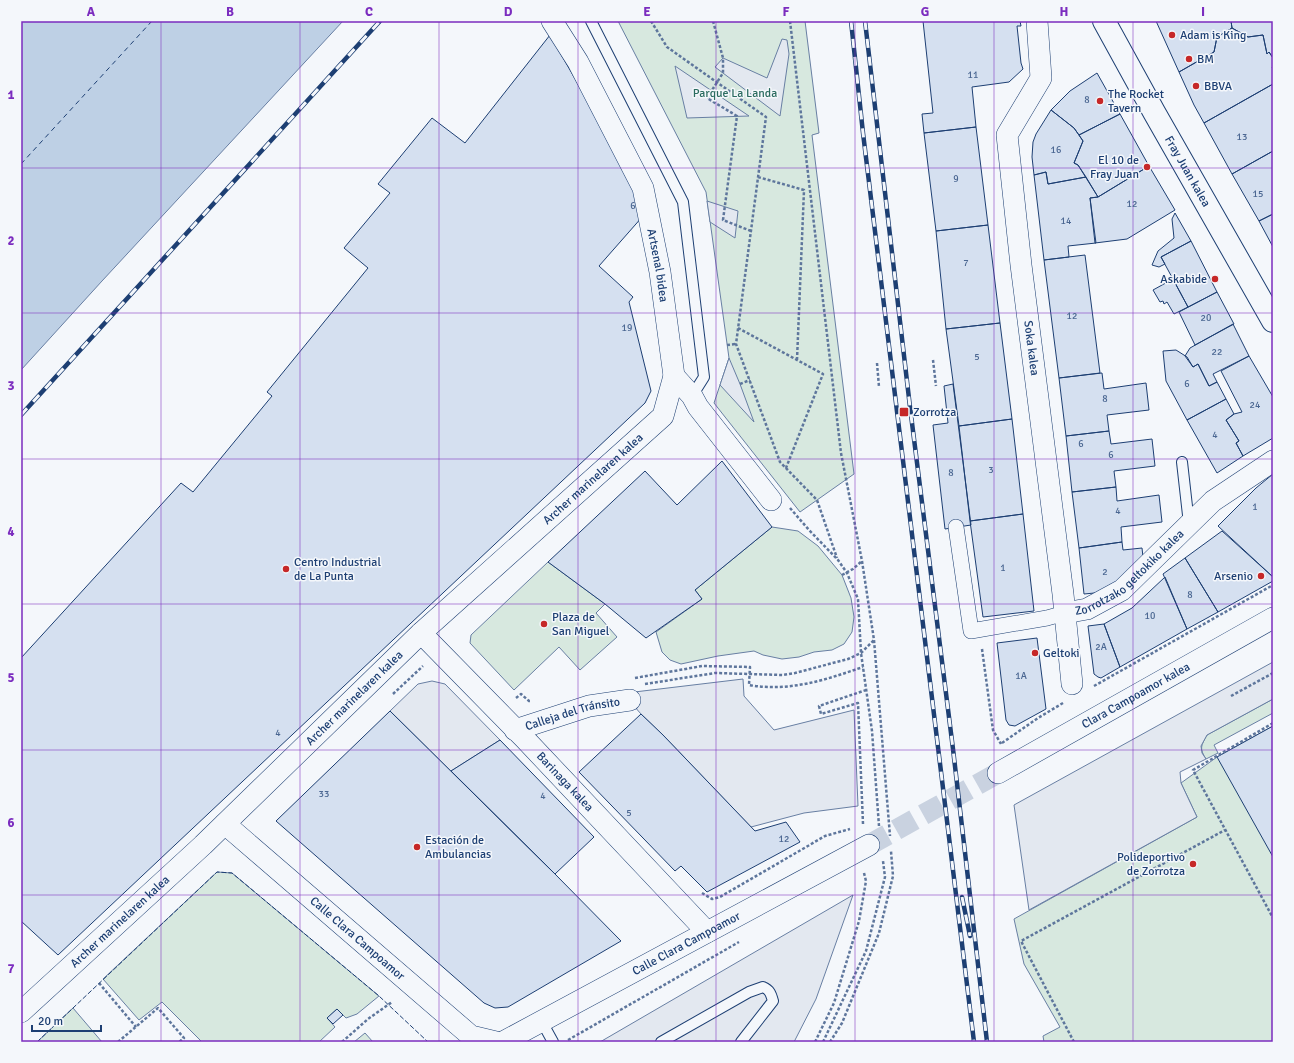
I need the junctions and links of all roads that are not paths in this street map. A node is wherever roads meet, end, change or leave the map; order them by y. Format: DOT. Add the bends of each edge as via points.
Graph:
graph roads {
  1 [pos="552,21"];
  2 [pos="591,21"];
  3 [pos="1037,21"];
  4 [pos="1104,21"];
  5 [pos="1273,321"];
  6 [pos="674,376"];
  7 [pos="692,396"];
  8 [pos="1273,461"];
  9 [pos="1182,462"];
  10 [pos="779,502"];
  11 [pos="1189,524"];
  12 [pos="956,527"];
  13 [pos="1065,613"];
  14 [pos="1273,618"];
  15 [pos="421,633"];
  16 [pos="635,692"];
  17 [pos="1069,693"];
  18 [pos="515,730"];
  19 [pos="998,773"];
  20 [pos="225,824"];
  21 [pos="877,843"];
  22 [pos="707,932"];
  23 [pos="21,1012"];
  24 [pos="542,1022"];
  25 [pos="496,1042"];
  26 [pos="503,1042"];
  27 [pos="553,1042"];
  28 [pos="661,1042"];
  29 [pos="741,1042"];
  1 -- 6 [label="street, Artsenal bidea" via="578,62 643,188 660,272"];
  2 -- 7 [label="lane" via="683,202 704,377"];
  3 -- 13 [label="street, Soka kalea" via="1041,78 1007,136"];
  4 -- 5 [label="main road, Fray Juan kalea"];
  6 -- 7 [label="street"];
  6 -- 15 [label="street, Archer marinelaren kalea" via="663,416"];
  7 -- 10 [label="street" via="698,407"];
  8 -- 11 [label="street, Zorrotzako geltokiko kalea" via="1213,501"];
  9 -- 11 [label="lane"];
  11 -- 13 [label="street, Zorrotzako geltokiko kalea" via="1122,590 1086,609"];
  12 -- 13 [label="street, Zorrotzako geltokiko kalea" via="971,631"];
  13 -- 17 [label="street, Soka kalea"];
  14 -- 19 [label="street, Clara Campoamor kalea"];
  15 -- 18 [label="street, Barinaga kalea"];
  15 -- 20 [label="street, Archer marinelaren kalea"];
  16 -- 18 [label="street, Calleja del Tránsito"];
  18 -- 22 [label="street, Barinaga kalea"];
  20 -- 23 [label="street, Archer marinelaren kalea"];
  20 -- 25 [label="street, Calle Clara Campoamor" via="471,1036"];
  21 -- 22 [label="street, Calle Clara Campoamor"];
  22 -- 24 [label="street, Calle Clara Campoamor"];
  24 -- 26 [label="street, Calle Clara Campoamor"];
  24 -- 27 [label="lane"];
  28 -- 29 [label="lane" via="749,992 763,987 768,989 773,1001"];
}
